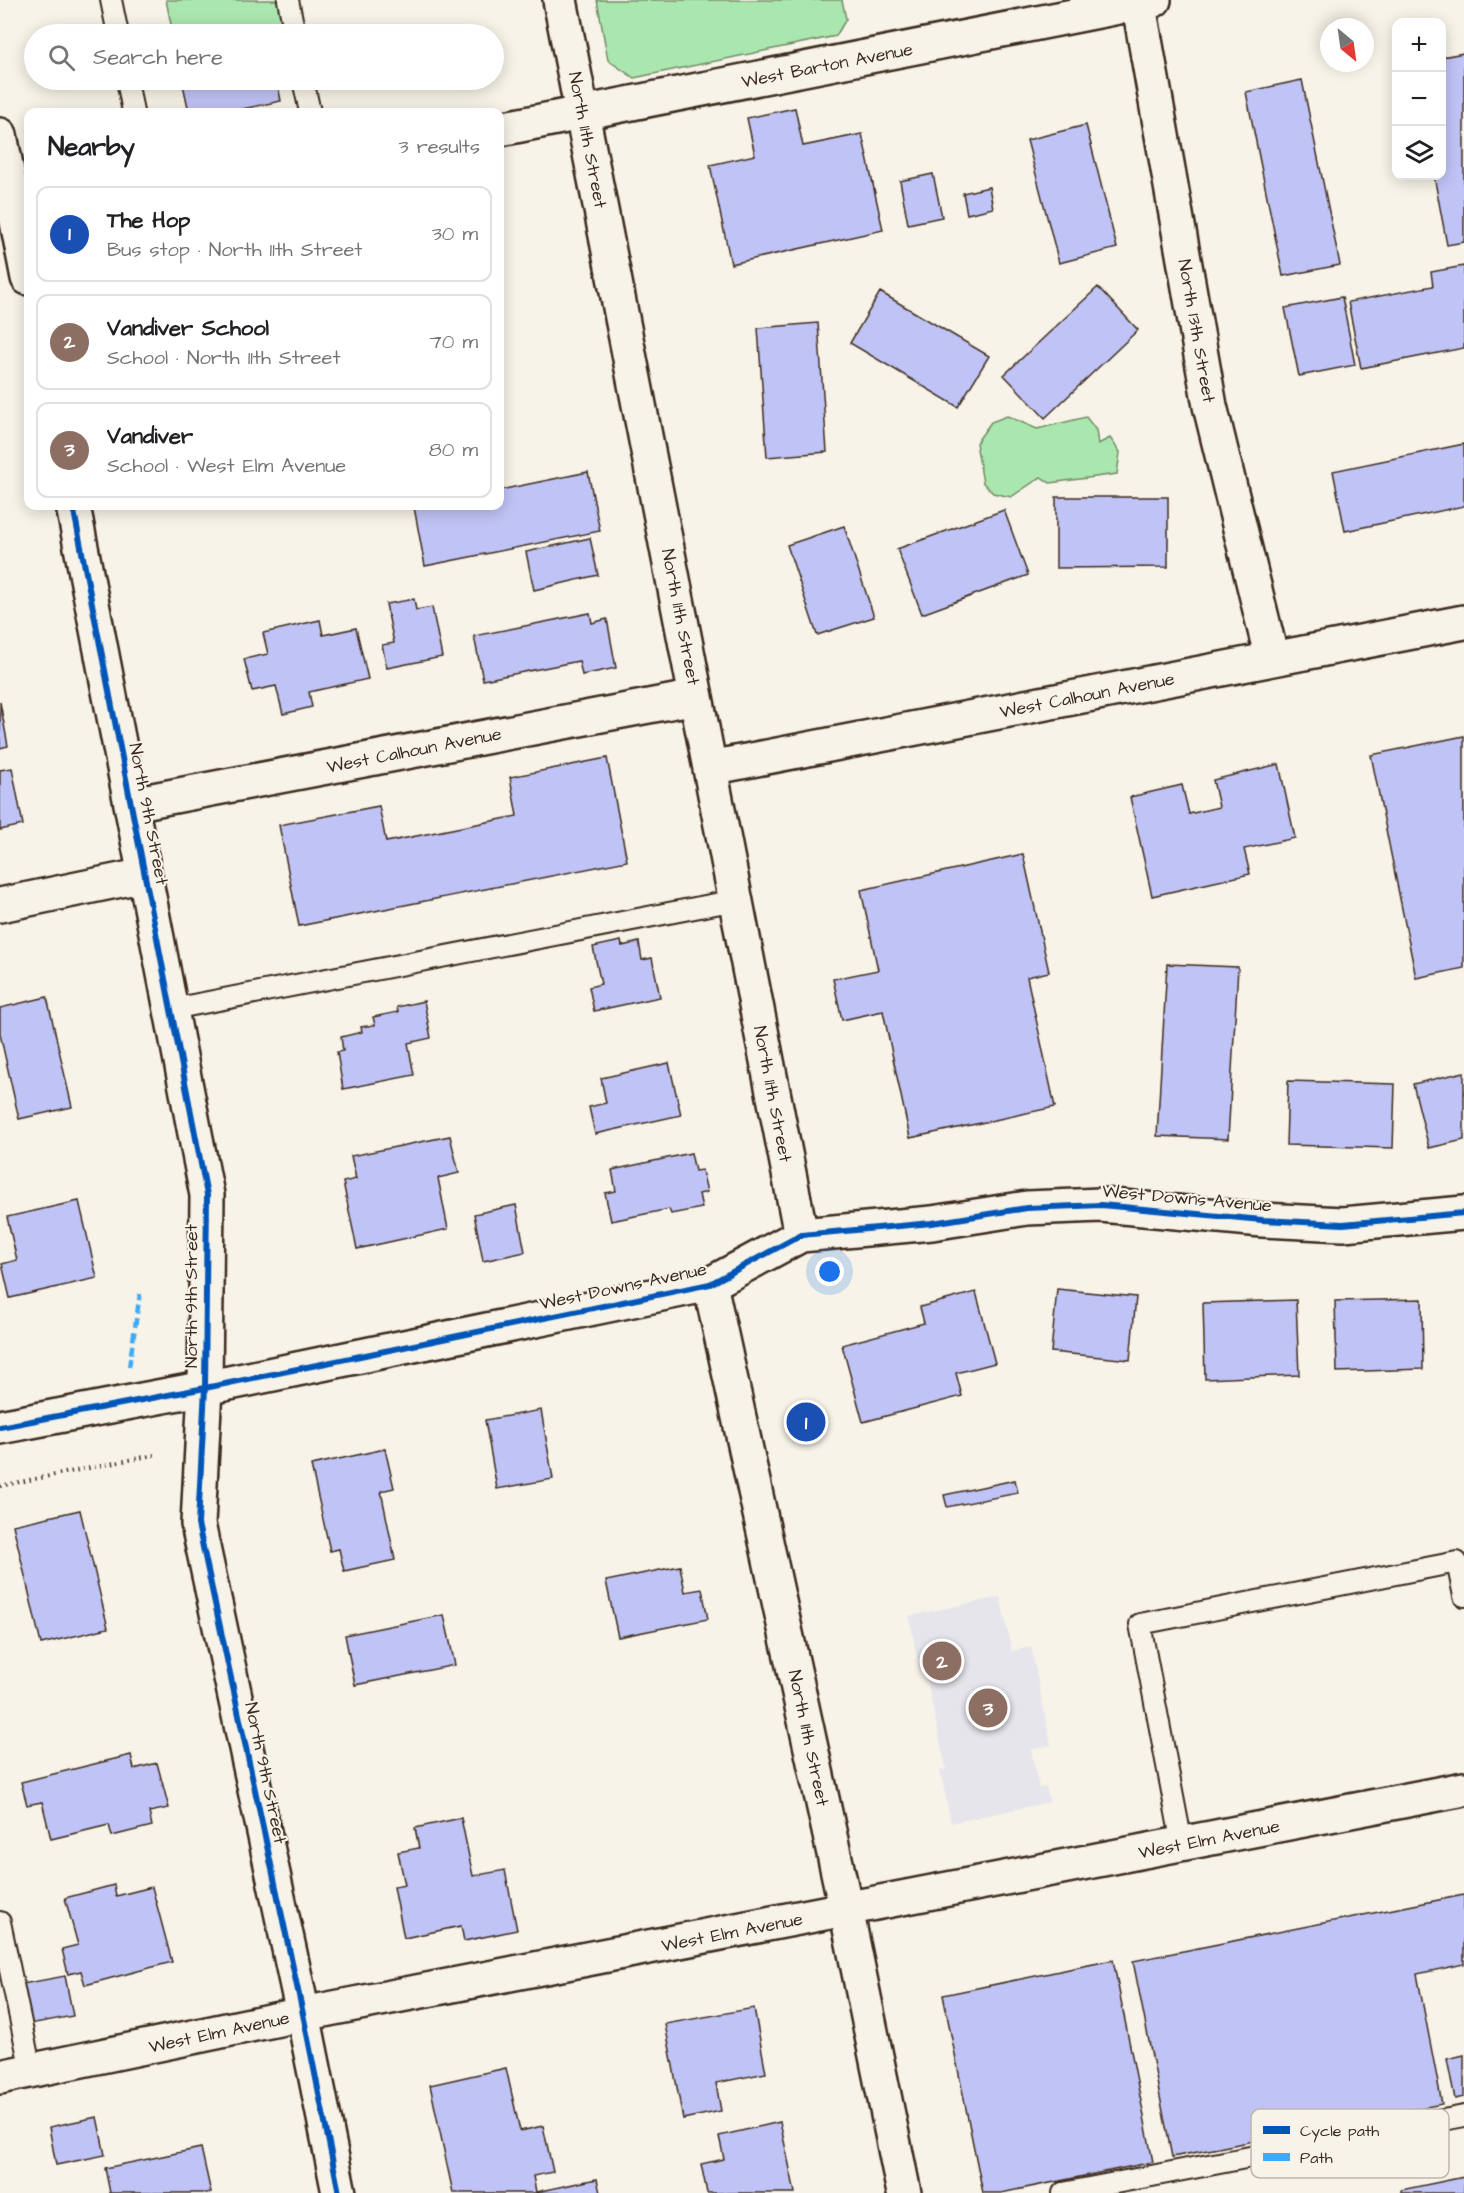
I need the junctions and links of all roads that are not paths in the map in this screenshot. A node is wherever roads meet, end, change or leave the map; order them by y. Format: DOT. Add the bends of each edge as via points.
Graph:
graph roads {
  1 [pos="111,0"];
  2 [pos="288,0"];
  3 [pos="561,0"];
  4 [pos="1144,1"];
  5 [pos="116,24"];
  6 [pos="293,24"];
  7 [pos="129,90"];
  8 [pos="305,90"];
  9 [pos="132,108"];
  10 [pos="309,108"];
  11 [pos="582,113"];
  12 [pos="504,128"];
  13 [pos="0,135"];
  14 [pos="15,225"];
  15 [pos="24,262"];
  16 [pos="74,510"];
  17 [pos="1464,622"];
  18 [pos="1272,659"];
  19 [pos="696,697"];
  20 [pos="710,768"];
  21 [pos="132,804"];
  22 [pos="145,875"];
  23 [pos="736,900"];
  24 [pos="0,905"];
  25 [pos="172,1009"];
  26 [pos="1464,1213"];
  27 [pos="801,1235"];
  28 [pos="710,1284"];
  29 [pos="206,1389"];
  30 [pos="0,1427"];
  31 [pos="1464,1596"];
  32 [pos="1464,1789"];
  33 [pos="1182,1844"];
  34 [pos="846,1910"];
  35 [pos="0,1922"];
  36 [pos="303,2014"];
  37 [pos="31,2071"];
  38 [pos="0,2077"];
  39 [pos="1464,2116"];
  40 [pos="1449,2119"];
  41 [pos="1251,2157"];
  42 [pos="339,2193"];
  43 [pos="904,2193"];
  44 [pos="1063,2193"];
  1 -- 5 [label="lane"];
  2 -- 6 [label="lane"];
  3 -- 11 [label="street, North 11th Street"];
  4 -- 11 [label="street, West Barton Avenue"];
  4 -- 18 [label="street, North 13th Street" via="1210,406"];
  7 -- 9 [label="lane"];
  8 -- 10 [label="lane"];
  11 -- 12 [label="street, West Barton Avenue"];
  11 -- 19 [label="street, North 11th Street"];
  13 -- 14 [label="street"];
  14 -- 15 [label="street"];
  16 -- 21 [label="street, North 9th Street"];
  17 -- 18 [label="street, West Calhoun Avenue"];
  18 -- 20 [label="street, West Calhoun Avenue"];
  19 -- 20 [label="street, North 11th Street"];
  19 -- 21 [label="street, West Calhoun Avenue"];
  20 -- 23 [label="street, North 11th Street"];
  21 -- 22 [label="street, North 9th Street"];
  22 -- 24 [label="street"];
  22 -- 25 [label="street, North 9th Street"];
  23 -- 25 [label="lane"];
  23 -- 27 [label="street, North 11th Street"];
  25 -- 29 [label="street, North 9th Street" via="207,1195"];
  26 -- 27 [label="street, West Downs Avenue" via="1343,1224 1101,1205 1027,1208 932,1224"];
  27 -- 28 [label="street, West Downs Avenue"];
  28 -- 29 [label="street, West Downs Avenue"];
  28 -- 34 [label="street, North 11th Street"];
  29 -- 30 [label="street, West Downs Avenue"];
  29 -- 36 [label="street, North 9th Street" via="198,1524"];
  31 -- 33 [label="lane" via="1458,1562 1140,1624"];
  32 -- 33 [label="street, West Elm Avenue"];
  33 -- 34 [label="street, West Elm Avenue"];
  34 -- 36 [label="street, West Elm Avenue"];
  34 -- 43 [label="street, North 11th Street"];
  35 -- 37 [label="lane"];
  36 -- 37 [label="street, West Elm Avenue"];
  36 -- 42 [label="street, North 9th Street"];
  37 -- 38 [label="street, West Elm Avenue"];
  39 -- 40 [label="lane"];
  41 -- 44 [label="lane"];
}
